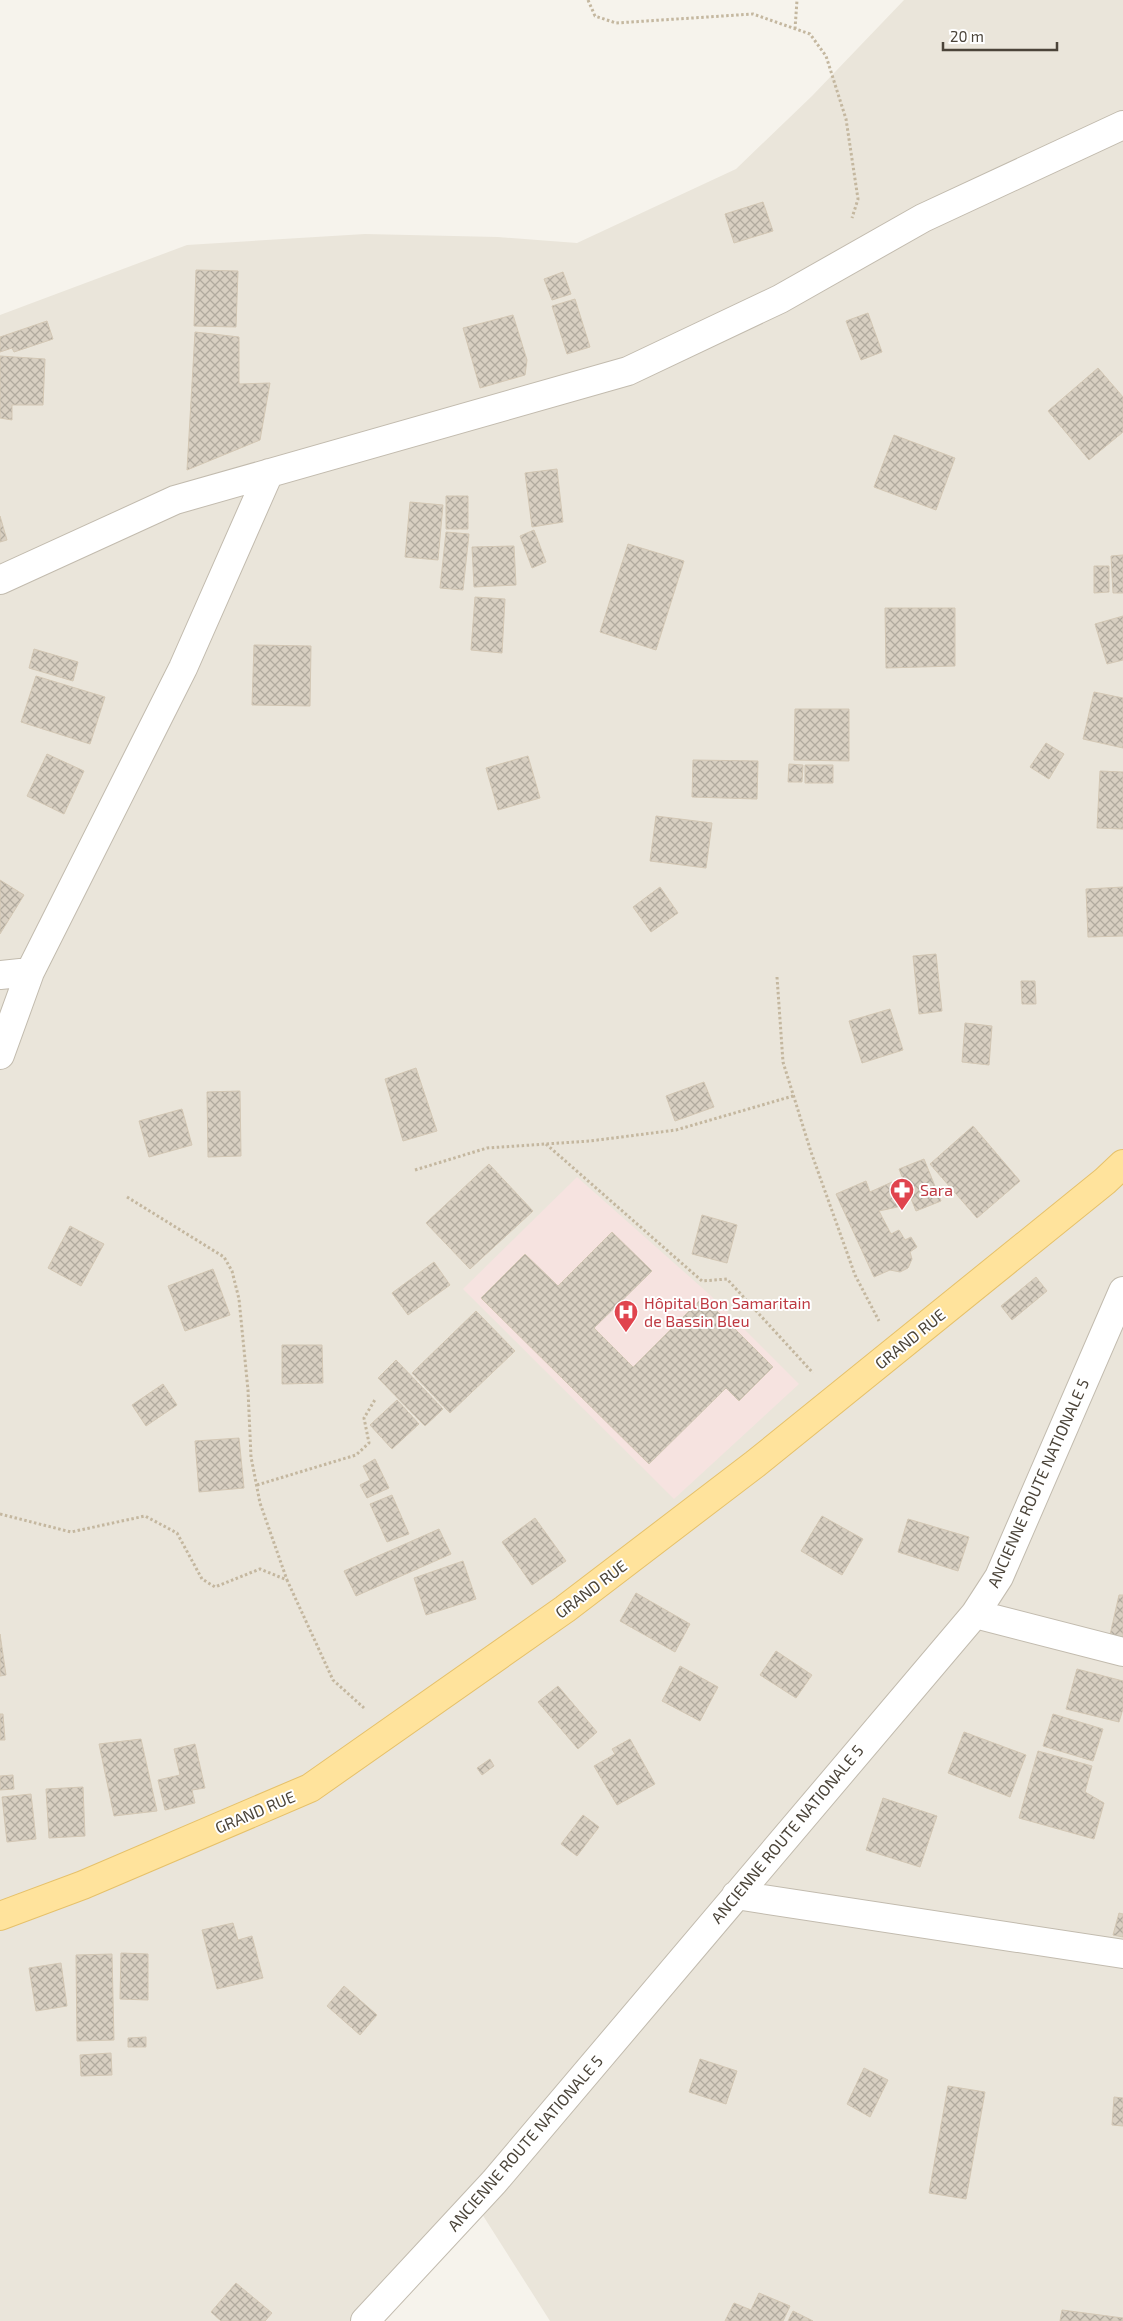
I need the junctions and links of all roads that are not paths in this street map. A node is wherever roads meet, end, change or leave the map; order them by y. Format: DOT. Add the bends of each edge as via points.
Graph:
graph roads {
  1 [pos="1123,125"];
  2 [pos="269,472"];
  3 [pos="0,580"];
  4 [pos="30,972"];
  5 [pos="0,975"];
  6 [pos="0,1055"];
  7 [pos="1123,1164"];
  8 [pos="1123,1291"];
  9 [pos="975,1614"];
  10 [pos="1123,1652"];
  11 [pos="736,1895"];
  12 [pos="0,1916"];
  13 [pos="1123,1954"];
  14 [pos="365,2321"];
  1 -- 2 [label="street" via="923,218 780,299 628,371"];
  2 -- 3 [label="street" via="175,500"];
  2 -- 4 [label="street" via="183,668"];
  4 -- 5 [label="street"];
  4 -- 6 [label="street"];
  7 -- 12 [label="main road, GRAND RUE" via="755,1464 565,1609 310,1788 83,1885"];
  8 -- 9 [label="street, ANCIENNE ROUTE NATIONALE 5" via="999,1577"];
  9 -- 10 [label="street"];
  9 -- 11 [label="street, ANCIENNE ROUTE NATIONALE 5"];
  11 -- 13 [label="street"];
  11 -- 14 [label="street, ANCIENNE ROUTE NATIONALE 5" via="494,2182"];
}
